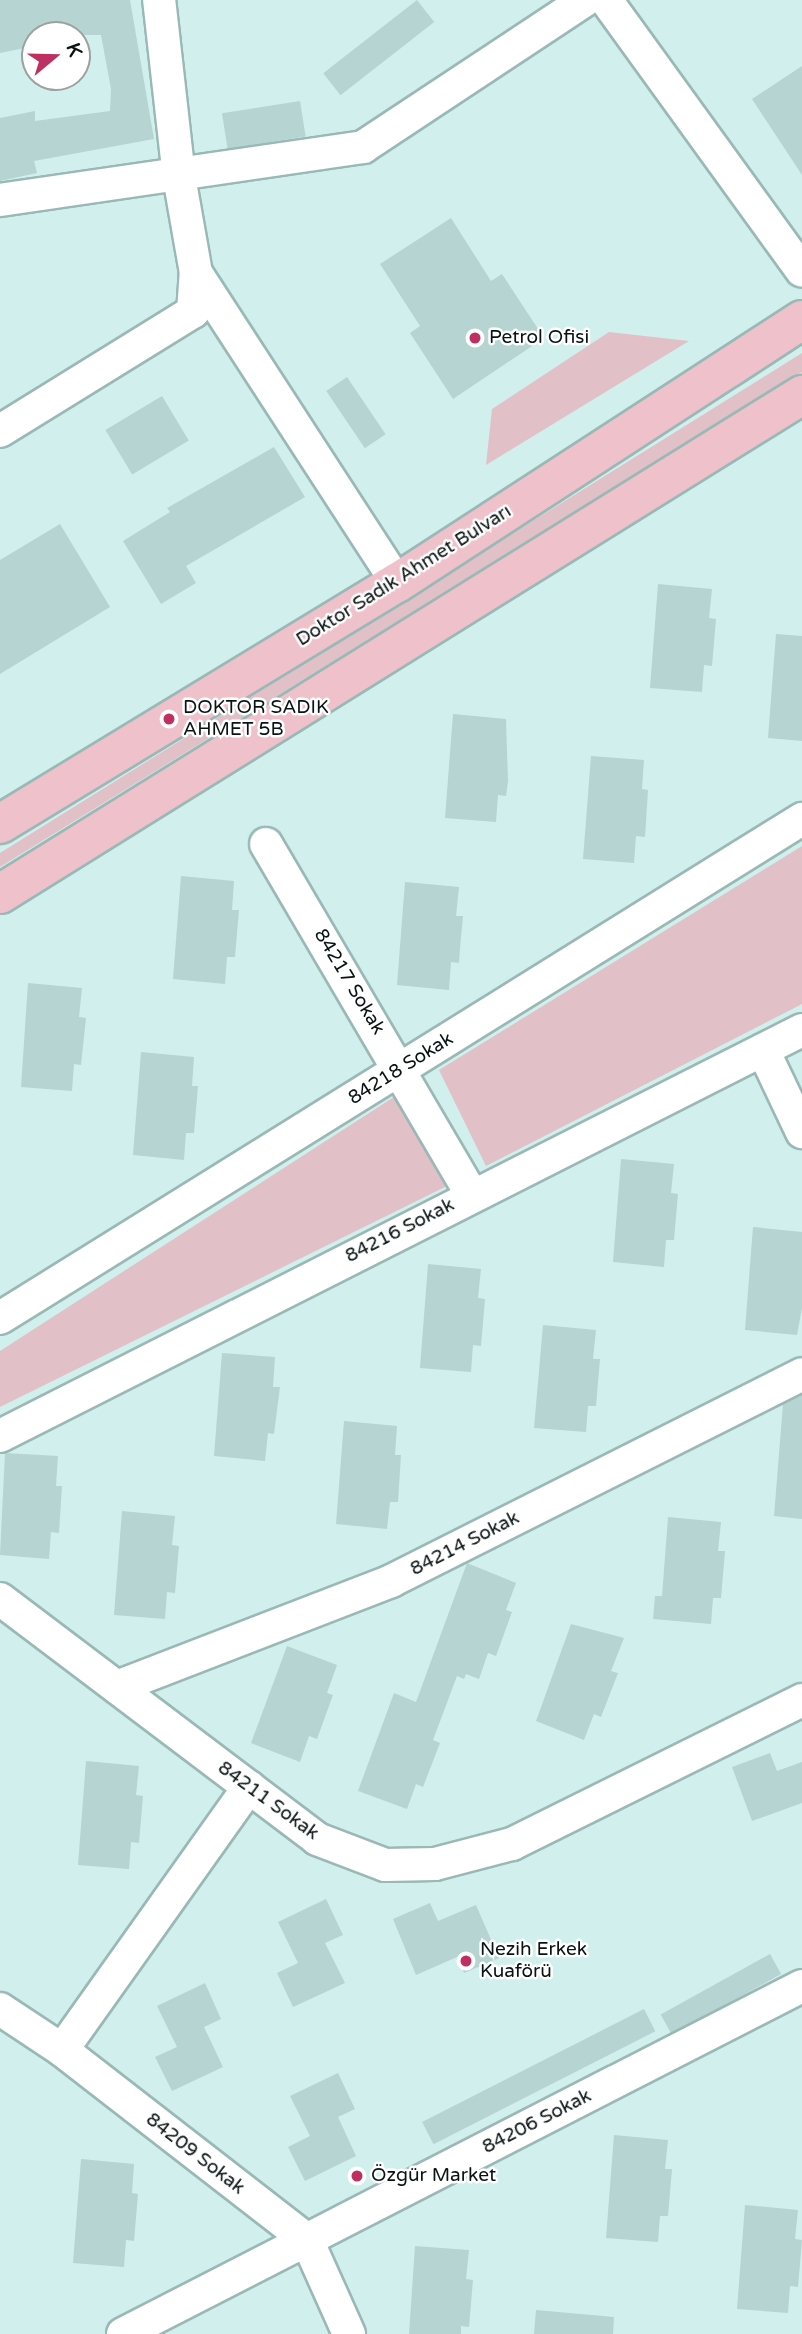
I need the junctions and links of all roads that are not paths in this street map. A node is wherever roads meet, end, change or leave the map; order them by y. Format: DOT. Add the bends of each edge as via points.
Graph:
graph roads {
  1 [pos="159,0"];
  2 [pos="585,0"];
  3 [pos="606,0"];
  4 [pos="179,177"];
  5 [pos="0,200"];
  6 [pos="802,271"];
  7 [pos="196,274"];
  8 [pos="802,320"];
  9 [pos="802,395"];
  10 [pos="0,431"];
  11 [pos="397,583"];
  12 [pos="802,819"];
  13 [pos="0,824"];
  14 [pos="266,844"];
  15 [pos="0,894"];
  16 [pos="802,1030"];
  17 [pos="763,1050"];
  18 [pos="401,1068"];
  19 [pos="802,1132"];
  20 [pos="472,1195"];
  21 [pos="0,1318"];
  22 [pos="802,1374"];
  23 [pos="0,1436"];
  24 [pos="0,1599"];
  25 [pos="117,1687"];
  26 [pos="802,1700"];
  27 [pos="249,1787"];
  28 [pos="802,1986"];
  29 [pos="0,2009"];
  30 [pos="62,2050"];
  31 [pos="307,2240"];
  32 [pos="123,2334"];
  33 [pos="349,2334"];
  1 -- 4 [label="street"];
  2 -- 4 [label="street" via="363,147"];
  3 -- 6 [label="street"];
  4 -- 5 [label="street"];
  4 -- 7 [label="street"];
  7 -- 10 [label="street" via="193,312"];
  7 -- 11 [label="street"];
  8 -- 11 [label="main road, Doktor Sadık Ahmet Bulvarı"];
  9 -- 15 [label="main road"];
  11 -- 13 [label="main road, Doktor Sadık Ahmet Bulvarı"];
  12 -- 18 [label="street, 84218 Sokak"];
  14 -- 18 [label="street, 84217 Sokak"];
  16 -- 17 [label="street, 84216 Sokak"];
  17 -- 19 [label="street"];
  17 -- 20 [label="street, 84216 Sokak"];
  18 -- 20 [label="street, 84217 Sokak"];
  18 -- 21 [label="street, 84218 Sokak"];
  20 -- 23 [label="street, 84216 Sokak"];
  22 -- 25 [label="street, 84214 Sokak" via="391,1581"];
  24 -- 25 [label="street, 84211 Sokak"];
  25 -- 27 [label="street, 84211 Sokak"];
  26 -- 27 [label="street, 84211 Sokak" via="512,1844 435,1864 385,1865 317,1839"];
  27 -- 30 [label="street"];
  28 -- 31 [label="street, 84206 Sokak"];
  29 -- 30 [label="street, 84209 Sokak"];
  30 -- 31 [label="street, 84209 Sokak"];
  31 -- 32 [label="street, 84206 Sokak"];
  31 -- 33 [label="street, 84209 Sokak"];
}
